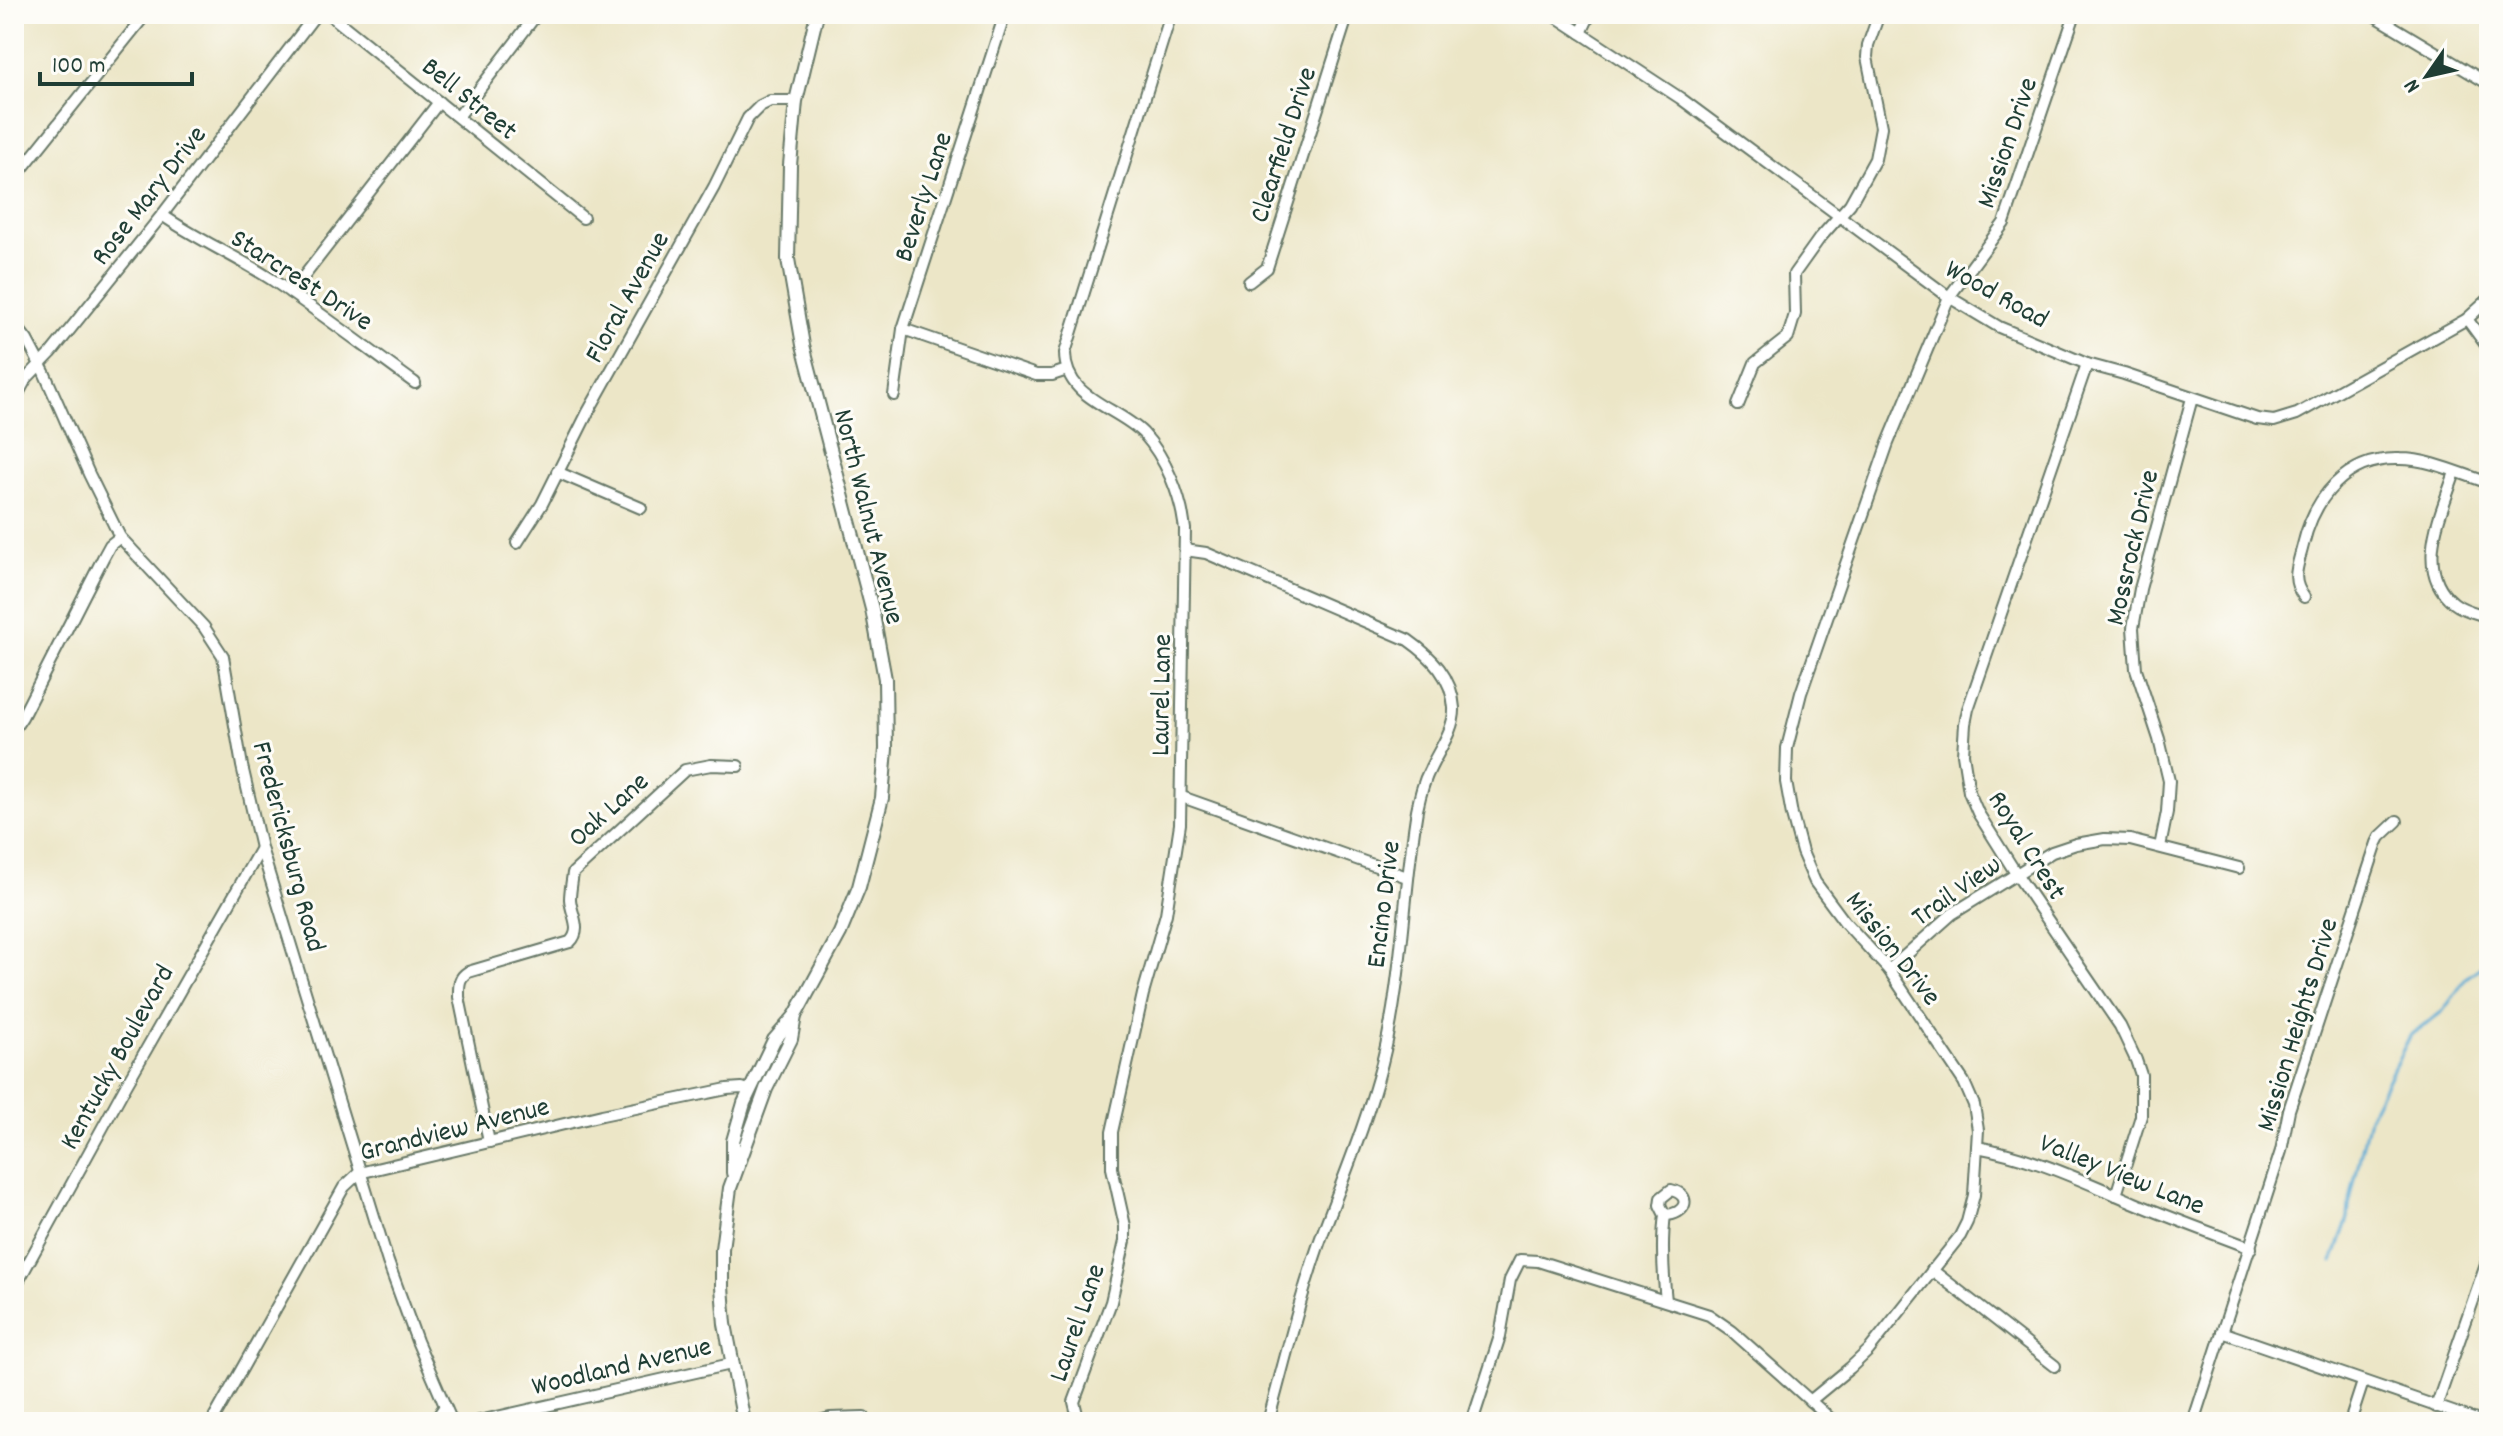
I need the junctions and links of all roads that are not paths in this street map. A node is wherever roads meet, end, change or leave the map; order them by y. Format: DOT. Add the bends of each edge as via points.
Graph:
graph roads {
  1 [pos="146,14"];
  2 [pos="316,14"];
  3 [pos="329,14"];
  4 [pos="537,14"];
  5 [pos="817,14"];
  6 [pos="1005,14"];
  7 [pos="1171,14"];
  8 [pos="1348,14"];
  9 [pos="1552,14"];
  10 [pos="1590,14"];
  11 [pos="1879,14"];
  12 [pos="2075,14"];
  13 [pos="2372,14"];
  14 [pos="1581,33"];
  15 [pos="2489,84"];
  16 [pos="796,101"];
  17 [pos="439,102"];
  18 [pos="458,117"];
  19 [pos="14,179"];
  20 [pos="1839,214"];
  21 [pos="162,215"];
  22 [pos="583,218"];
  23 [pos="1249,282"];
  24 [pos="291,293"];
  25 [pos="1949,297"];
  26 [pos="2489,299"];
  27 [pos="2467,319"];
  28 [pos="14,323"];
  29 [pos="903,329"];
  30 [pos="2489,349"];
  31 [pos="2087,364"];
  32 [pos="40,365"];
  33 [pos="1067,370"];
  34 [pos="415,383"];
  35 [pos="894,395"];
  36 [pos="2192,398"];
  37 [pos="14,401"];
  38 [pos="1738,405"];
  39 [pos="557,472"];
  40 [pos="2455,472"];
  41 [pos="2489,483"];
  42 [pos="641,508"];
  43 [pos="120,537"];
  44 [pos="517,543"];
  45 [pos="1185,550"];
  46 [pos="2304,597"];
  47 [pos="2489,617"];
  48 [pos="14,729"];
  49 [pos="738,766"];
  50 [pos="1182,797"];
  51 [pos="2397,821"];
  52 [pos="2160,847"];
  53 [pos="261,848"];
  54 [pos="2239,868"];
  55 [pos="2017,875"];
  56 [pos="1407,877"];
  57 [pos="1889,970"];
  58 [pos="795,1016"];
  59 [pos="750,1091"];
  60 [pos="489,1142"];
  61 [pos="1977,1147"];
  62 [pos="359,1173"];
  63 [pos="733,1173"];
  64 [pos="2116,1195"];
  65 [pos="1665,1215"];
  66 [pos="2251,1248"];
  67 [pos="2489,1255"];
  68 [pos="1932,1270"];
  69 [pos="14,1289"];
  70 [pos="1666,1301"];
  71 [pos="2222,1332"];
  72 [pos="731,1364"];
  73 [pos="2055,1366"];
  74 [pos="2363,1382"];
  75 [pos="1810,1401"];
  76 [pos="445,1406"];
  77 [pos="2436,1407"];
  78 [pos="864,1417"];
  79 [pos="1475,1421"];
  80 [pos="212,1422"];
  81 [pos="434,1422"];
  82 [pos="452,1422"];
  83 [pos="475,1422"];
  84 [pos="744,1422"];
  85 [pos="816,1422"];
  86 [pos="1079,1422"];
  87 [pos="1268,1422"];
  88 [pos="1834,1422"];
  89 [pos="2193,1422"];
  90 [pos="2350,1422"];
  91 [pos="2482,1422"];
  1 -- 19 [label="street"];
  2 -- 21 [label="street, Rose Mary Drive"];
  3 -- 17 [label="street, Bell Street"];
  4 -- 18 [label="street"];
  5 -- 16 [label="main road, North Walnut Avenue"];
  6 -- 29 [label="street, Beverly Lane"];
  7 -- 33 [label="street" via="1065,353"];
  8 -- 23 [label="street, Clearfield Drive" via="1267,268"];
  9 -- 14 [label="street, Wood Road"];
  10 -- 14 [label="street"];
  11 -- 20 [label="street" via="1867,57 1880,141 1868,174"];
  12 -- 25 [label="street, Mission Drive" via="2004,223"];
  13 -- 15 [label="street"];
  14 -- 20 [label="street, Wood Road"];
  16 -- 39 [label="street, Floral Avenue" via="770,101 748,118"];
  16 -- 58 [label="main road, North Walnut Avenue" via="788,217 792,289 872,609 887,715 882,798 866,863 840,933"];
  17 -- 18 [label="street, Bell Street"];
  17 -- 24 [label="street"];
  18 -- 22 [label="street, Bell Street"];
  20 -- 25 [label="street, Wood Road"];
  20 -- 38 [label="street" via="1794,274 1795,314 1788,337 1755,363"];
  21 -- 24 [label="street, Starcrest Drive"];
  21 -- 32 [label="street, Rose Mary Drive"];
  24 -- 34 [label="street, Starcrest Drive"];
  25 -- 31 [label="street, Wood Road" via="1999,327"];
  25 -- 57 [label="street, Mission Drive" via="1883,458 1805,680 1787,748 1788,799 1809,869 1832,906"];
  26 -- 27 [label="street, Wood Road"];
  27 -- 30 [label="street"];
  27 -- 36 [label="street, Wood Road" via="2290,417 2257,419"];
  28 -- 32 [label="street, Fredericksburg Road"];
  29 -- 33 [label="street" via="1036,375"];
  29 -- 35 [label="street, Beverly Lane"];
  31 -- 36 [label="street, Wood Road"];
  31 -- 55 [label="street, Royal Crest" via="1965,724 1969,792"];
  32 -- 37 [label="street, Rose Mary Drive"];
  32 -- 43 [label="street, Fredericksburg Road"];
  33 -- 45 [label="street, Laurel Lane" via="1083,392 1128,421 1154,446 1180,503"];
  36 -- 52 [label="street, Mossrock Drive" via="2133,628 2136,669 2169,781"];
  39 -- 42 [label="street"];
  39 -- 44 [label="street, Floral Avenue"];
  40 -- 41 [label="street"];
  40 -- 46 [label="street" via="2399,459 2362,467 2332,485 2304,538 2295,577"];
  40 -- 47 [label="street" via="2433,542 2432,567 2454,603"];
  43 -- 48 [label="street" via="104,556"];
  43 -- 53 [label="street, Fredericksburg Road" via="204,627 223,656"];
  45 -- 50 [label="street, Laurel Lane"];
  45 -- 56 [label="street, Encino Drive" via="1232,563 1408,640 1443,673 1454,709 1452,723 1423,786"];
  49 -- 60 [label="street, Oak Lane" via="685,770 573,873 570,899 577,929 570,942 468,972 461,979 459,997"];
  50 -- 56 [label="street"];
  50 -- 86 [label="street, Laurel Lane" via="1166,914 1112,1132 1114,1182 1125,1226 1123,1257 1074,1402"];
  51 -- 66 [label="street, Mission Heights Drive" via="2377,843 2289,1110"];
  52 -- 54 [label="street, Trail View"];
  52 -- 55 [label="street, Trail View" via="2130,840 2091,841 2052,852"];
  53 -- 62 [label="street, Fredericksburg Road"];
  53 -- 69 [label="street, Kentucky Boulevard"];
  55 -- 57 [label="street, Trail View" via="1944,920"];
  55 -- 64 [label="street, Royal Crest" via="2114,1016 2136,1060 2141,1116"];
  56 -- 87 [label="street, Encino Drive" via="1399,965 1381,1066 1310,1272"];
  57 -- 61 [label="street, Mission Drive" via="1970,1095 1977,1116"];
  58 -- 59 [label="main road, North Walnut Avenue" via="774,1040"];
  58 -- 63 [label="main road, North Walnut Avenue" via="791,1039"];
  59 -- 60 [label="street, Grandview Avenue" via="727,1089"];
  59 -- 63 [label="main road, North Walnut Avenue" via="733,1141"];
  60 -- 62 [label="street, Grandview Avenue"];
  61 -- 64 [label="street, Valley View Lane" via="2040,1163"];
  61 -- 68 [label="street, Mission Drive" via="1967,1222"];
  62 -- 76 [label="street, Fredericksburg Road"];
  62 -- 80 [label="street, Grandview Avenue" via="344,1187"];
  63 -- 72 [label="main road, North Walnut Avenue" via="722,1249"];
  64 -- 66 [label="street, Valley View Lane"];
  65 -- 70 [label="street"];
  66 -- 71 [label="street, Mission Heights Drive"];
  67 -- 77 [label="street"];
  68 -- 73 [label="street"];
  68 -- 75 [label="street, Mission Drive" via="1860,1359"];
  70 -- 75 [label="street" via="1720,1321"];
  70 -- 79 [label="street" via="1520,1260 1510,1280"];
  71 -- 74 [label="street"];
  71 -- 89 [label="street, Mission Heights Drive"];
  72 -- 83 [label="street, Woodland Avenue"];
  72 -- 84 [label="main road, North Walnut Avenue"];
  74 -- 77 [label="street"];
  74 -- 90 [label="street"];
  75 -- 88 [label="street"];
  76 -- 81 [label="street"];
  76 -- 82 [label="street, Fredericksburg Road"];
  77 -- 91 [label="street"];
  78 -- 85 [label="street"];
}
